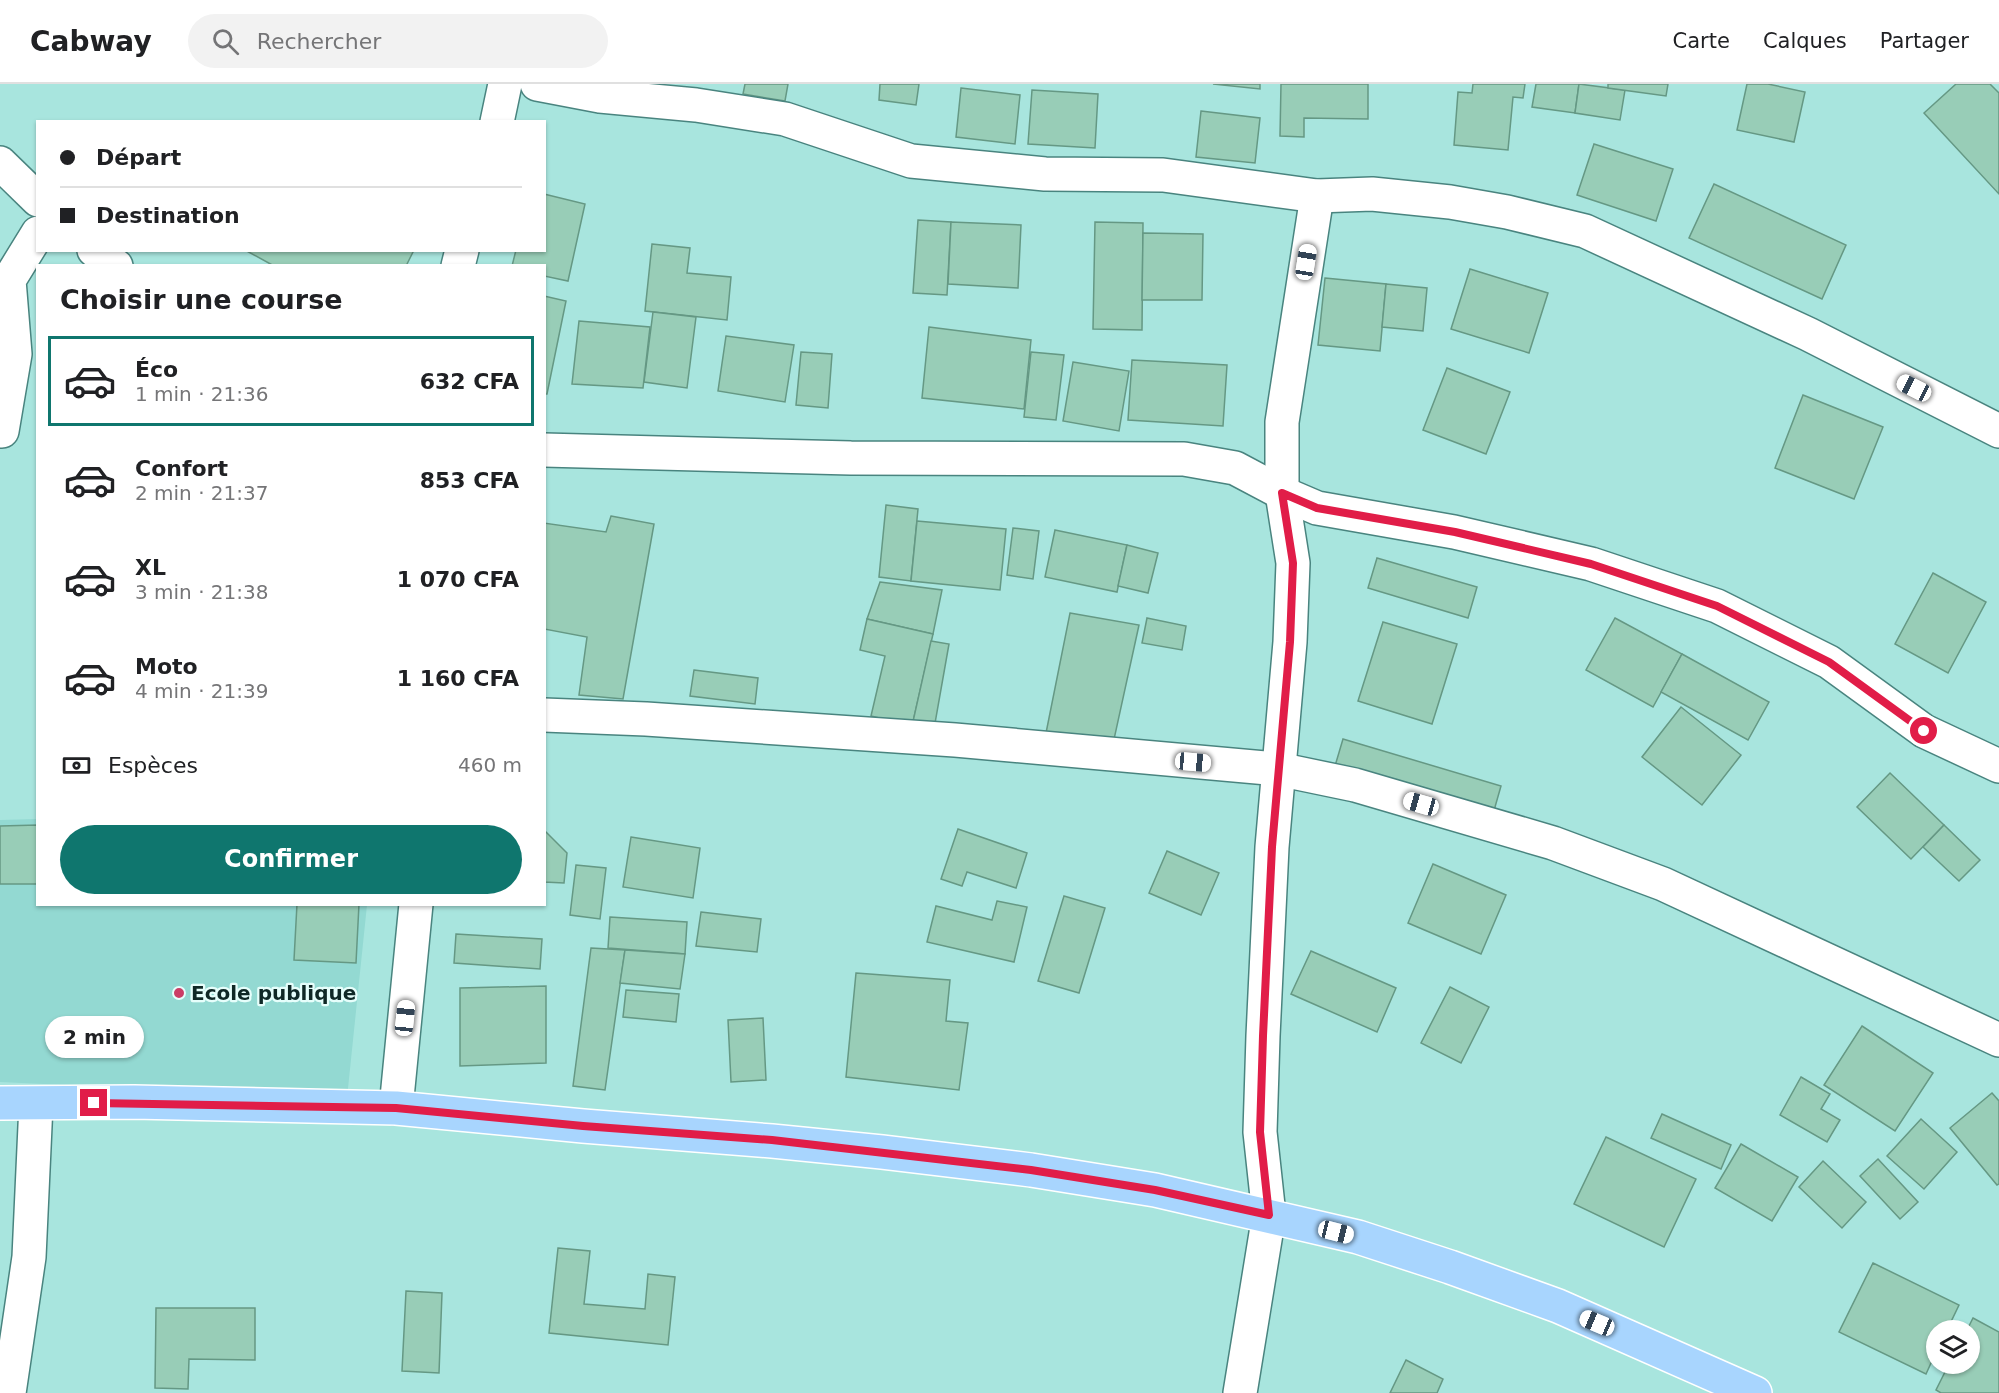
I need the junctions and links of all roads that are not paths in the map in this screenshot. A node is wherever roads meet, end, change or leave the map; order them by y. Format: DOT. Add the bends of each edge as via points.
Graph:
graph roads {
  1 [pos="505,84"];
  2 [pos="537,84"];
  3 [pos="497,120"];
  4 [pos="0,163"];
  5 [pos="1317,196"];
  6 [pos="36,198"];
  7 [pos="36,236"];
  8 [pos="97,252"];
  9 [pos="113,264"];
  10 [pos="2,431"];
  11 [pos="1999,431"];
  12 [pos="546,450"];
  13 [pos="1282,493"];
  14 [pos="546,715"];
  15 [pos="1999,766"];
  16 [pos="1278,769"];
  17 [pos="416,906"];
  18 [pos="1999,1040"];
  19 [pos="0,1103"];
  20 [pos="36,1104"];
  21 [pos="396,1108"];
  22 [pos="1269,1215"];
  23 [pos="9,1393"];
  24 [pos="1240,1393"];
  25 [pos="1755,1393"];
  1 -- 3 [label="street"];
  2 -- 5 [label="street" via="600,96 785,119 911,161 1045,174 1163,175"];
  4 -- 6 [label="street"];
  5 -- 11 [label="street" via="1372,195 1450,202 1585,231 1808,334"];
  5 -- 13 [label="street" via="1282,422"];
  7 -- 10 [label="street" via="9,280 15,354"];
  8 -- 9 [label="street"];
  12 -- 13 [label="street" via="840,458 1184,459 1235,468"];
  13 -- 15 [label="street" via="1317,508 1455,532 1591,564 1717,606 1829,662 1924,731"];
  13 -- 16 [label="street" via="1293,563"];
  14 -- 16 [label="street" via="955,740"];
  16 -- 18 [label="street" via="1355,785 1564,847 1663,884"];
  16 -- 22 [label="street" via="1260,1132"];
  17 -- 21 [label="street"];
  19 -- 20 [label="main road"];
  20 -- 21 [label="main road" via="134,1102"];
  20 -- 23 [label="street" via="29,1257"];
  21 -- 22 [label="main road" via="772,1140 1031,1170 1155,1190"];
  22 -- 24 [label="street"];
  22 -- 25 [label="main road" via="1358,1237 1558,1306"];
}
